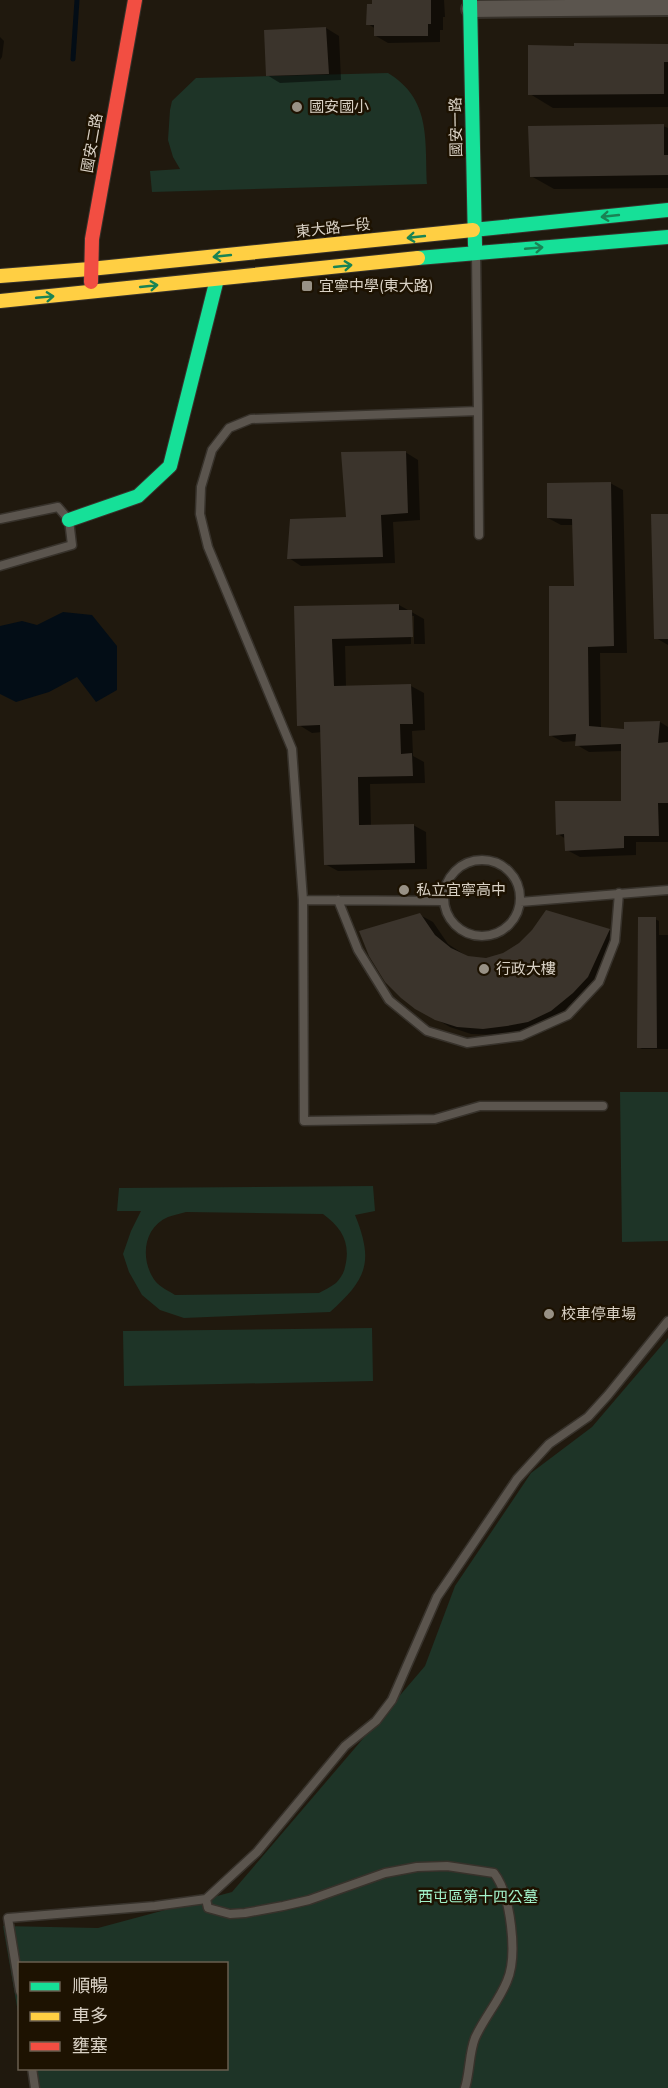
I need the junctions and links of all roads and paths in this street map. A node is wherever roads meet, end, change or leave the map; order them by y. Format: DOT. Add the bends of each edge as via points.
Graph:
graph roads {
  1 [pos="135,0"];
  2 [pos="470,5"];
  3 [pos="668,7"];
  4 [pos="668,210"];
  5 [pos="474,231"];
  6 [pos="668,237"];
  7 [pos="476,252"];
  8 [pos="90,269"];
  9 [pos="0,276"];
  10 [pos="217,279"];
  11 [pos="91,292"];
  12 [pos="0,301"];
  13 [pos="478,411"];
  14 [pos="0,519"];
  15 [pos="69,520"];
  16 [pos="479,535"];
  17 [pos="0,566"];
  18 [pos="668,890"];
  19 [pos="619,893"];
  20 [pos="303,900"];
  21 [pos="338,900"];
  22 [pos="444,901"];
  23 [pos="520,902"];
  24 [pos="603,1106"];
  25 [pos="668,1321"];
  26 [pos="206,1899"];
  27 [pos="18,1980"];
  28 [pos="32,2070"];
  29 [pos="34,2088"];
  30 [pos="465,2088"];
  1 -- 8 [label="street, 國安二路"];
  2 -- 3 [label="street"];
  2 -- 5 [label="street, 國安一路"];
  4 -- 5 [label="street, 東大路一段, one-way"];
  5 -- 7 [label="street, 國安一路"];
  5 -- 8 [label="street, 東大路一段, one-way"];
  7 -- 6 [label="street, one-way"];
  10 -- 7 [label="street, one-way"];
  7 -- 13 [label="lane"];
  8 -- 9 [label="street, 東大路一段"];
  8 -- 11 [label="street, 國安二路"];
  11 -- 10 [label="street, one-way"];
  10 -- 15 [label="street" via="170,466 138,496"];
  12 -- 11 [label="street, one-way"];
  13 -- 16 [label="lane"];
  13 -- 20 [label="lane" via="251,419 229,428 212,450 201,487 200,514 208,547 292,749"];
  14 -- 15 [label="lane" via="58,507"];
  15 -- 17 [label="lane" via="72,545"];
  18 -- 19 [label="lane"];
  19 -- 21 [label="lane" via="615,941 599,982 568,1015 521,1036 467,1043 427,1031 389,1000 358,950"];
  19 -- 23 [label="lane"];
  20 -- 21 [label="lane"];
  20 -- 24 [label="lane" via="304,1121 435,1119 480,1106"];
  21 -- 22 [label="lane"];
  22 -- 23 [label="lane" via="446,912 460,930 481,937 493,936 512,923"];
  22 -- 23 [label="lane" via="444,890 454,871 483,860 511,873"];
  25 -- 26 [label="lane" via="588,1417 549,1444 517,1479 437,1597 392,1700 381,1714 330,1763 256,1852"];
  26 -- 27 [label="lane" via="8,1918"];
  26 -- 30 [label="lane" via="208,1908 245,1913 309,1900 396,1871 447,1866 494,1873 507,1907 511,1965 504,1988 474,2040"];
  28 -- 29 [label="lane"];
}
